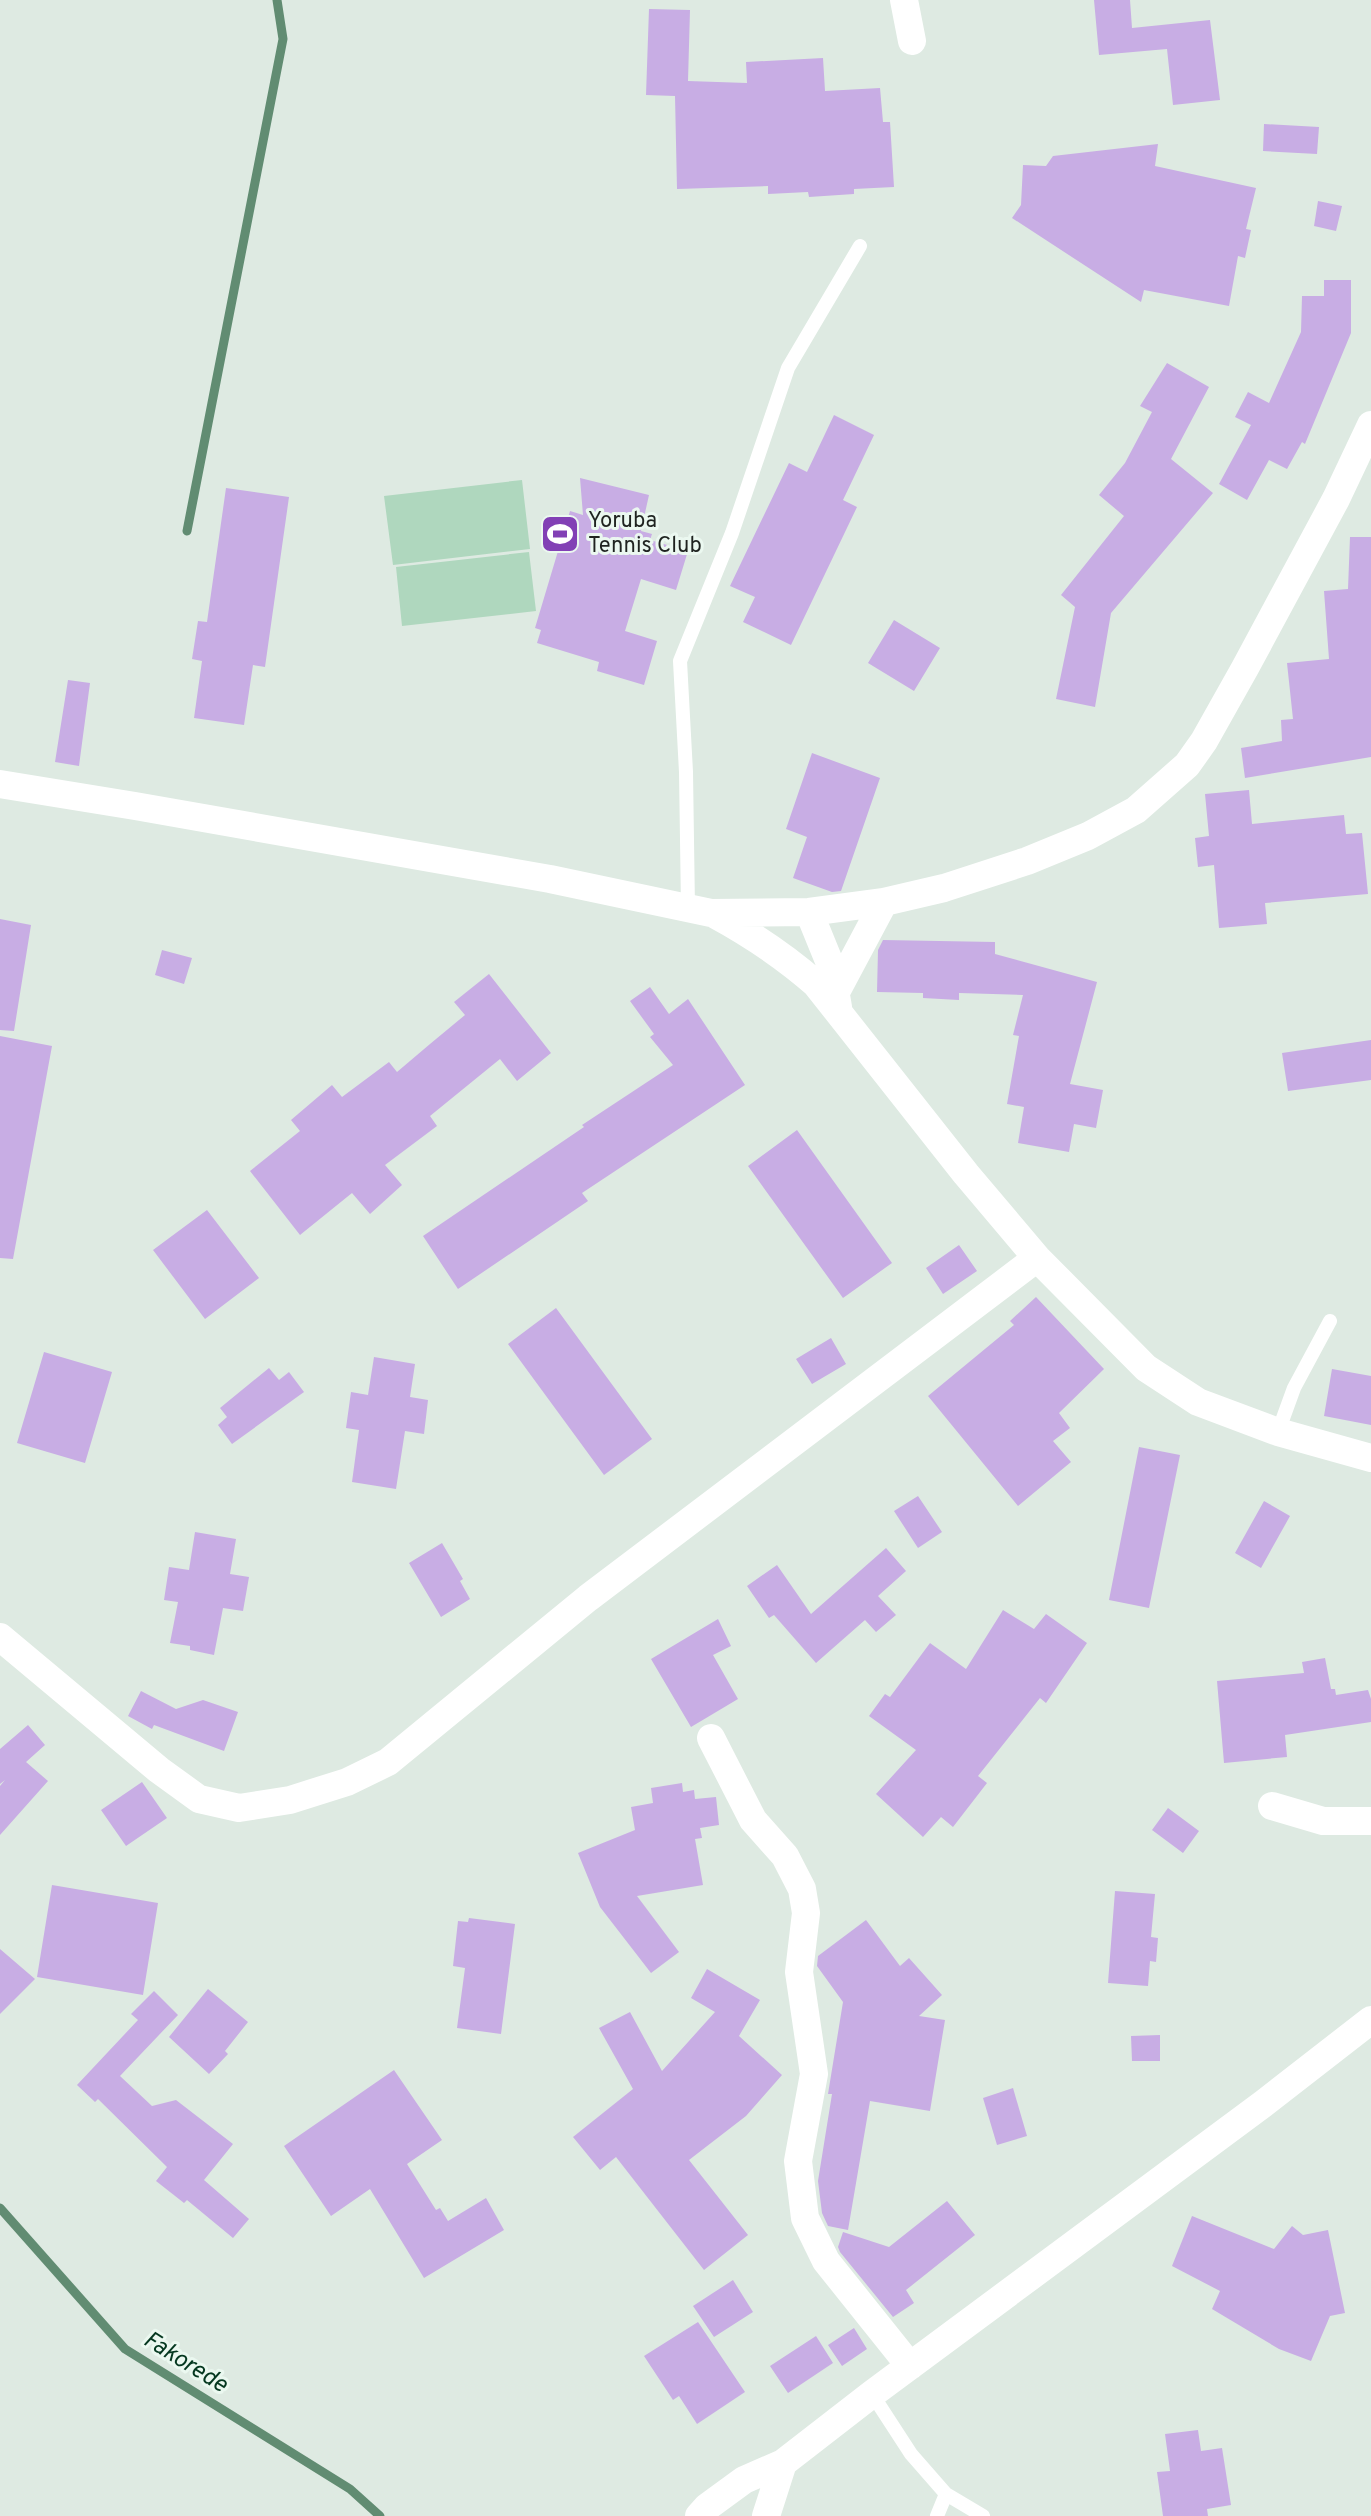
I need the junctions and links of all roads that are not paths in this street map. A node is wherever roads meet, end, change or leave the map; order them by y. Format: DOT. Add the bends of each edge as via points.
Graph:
graph roads {
  1 [pos="904,0"];
  2 [pos="912,41"];
  3 [pos="860,246"];
  4 [pos="1371,425"];
  5 [pos="0,784"];
  6 [pos="884,902"];
  7 [pos="700,910"];
  8 [pos="809,912"];
  9 [pos="837,1003"];
  10 [pos="1037,1258"];
  11 [pos="1330,1321"];
  12 [pos="1278,1432"];
  13 [pos="1371,1458"];
  14 [pos="0,1637"];
  15 [pos="711,1738"];
  16 [pos="1272,1806"];
  17 [pos="1371,1821"];
  18 [pos="1371,2020"];
  19 [pos="910,2366"];
  20 [pos="872,2394"];
  21 [pos="783,2463"];
  22 [pos="946,2494"];
  23 [pos="699,2516"];
  24 [pos="766,2516"];
  25 [pos="937,2516"];
  26 [pos="983,2516"];
  1 -- 2 [label="street"];
  3 -- 7 [label="lane" via="788,368 732,533 680,661"];
  4 -- 6 [label="street" via="1336,499 1187,765 1136,810 1088,836 944,888"];
  5 -- 7 [label="street"];
  6 -- 8 [label="street"];
  6 -- 9 [label="street"];
  7 -- 8 [label="street"];
  7 -- 9 [label="street" via="753,935"];
  8 -- 9 [label="street" via="824,944"];
  9 -- 10 [label="street" via="966,1174"];
  10 -- 12 [label="street" via="1146,1368 1198,1402"];
  10 -- 14 [label="street" via="588,1598 388,1762 347,1782 290,1800 239,1808 199,1799"];
  11 -- 12 [label="lane" via="1294,1388"];
  12 -- 13 [label="street"];
  15 -- 19 [label="street" via="753,1820 785,1856 802,1889 806,1913 799,1972 814,2074 798,2161 805,2218 826,2261"];
  16 -- 17 [label="street" via="1323,1821"];
  18 -- 19 [label="street"];
  19 -- 20 [label="street"];
  20 -- 21 [label="street"];
  20 -- 22 [label="lane" via="911,2454"];
  21 -- 23 [label="street" via="744,2480"];
  21 -- 24 [label="street"];
  22 -- 25 [label="lane"];
  22 -- 26 [label="lane"];
}
